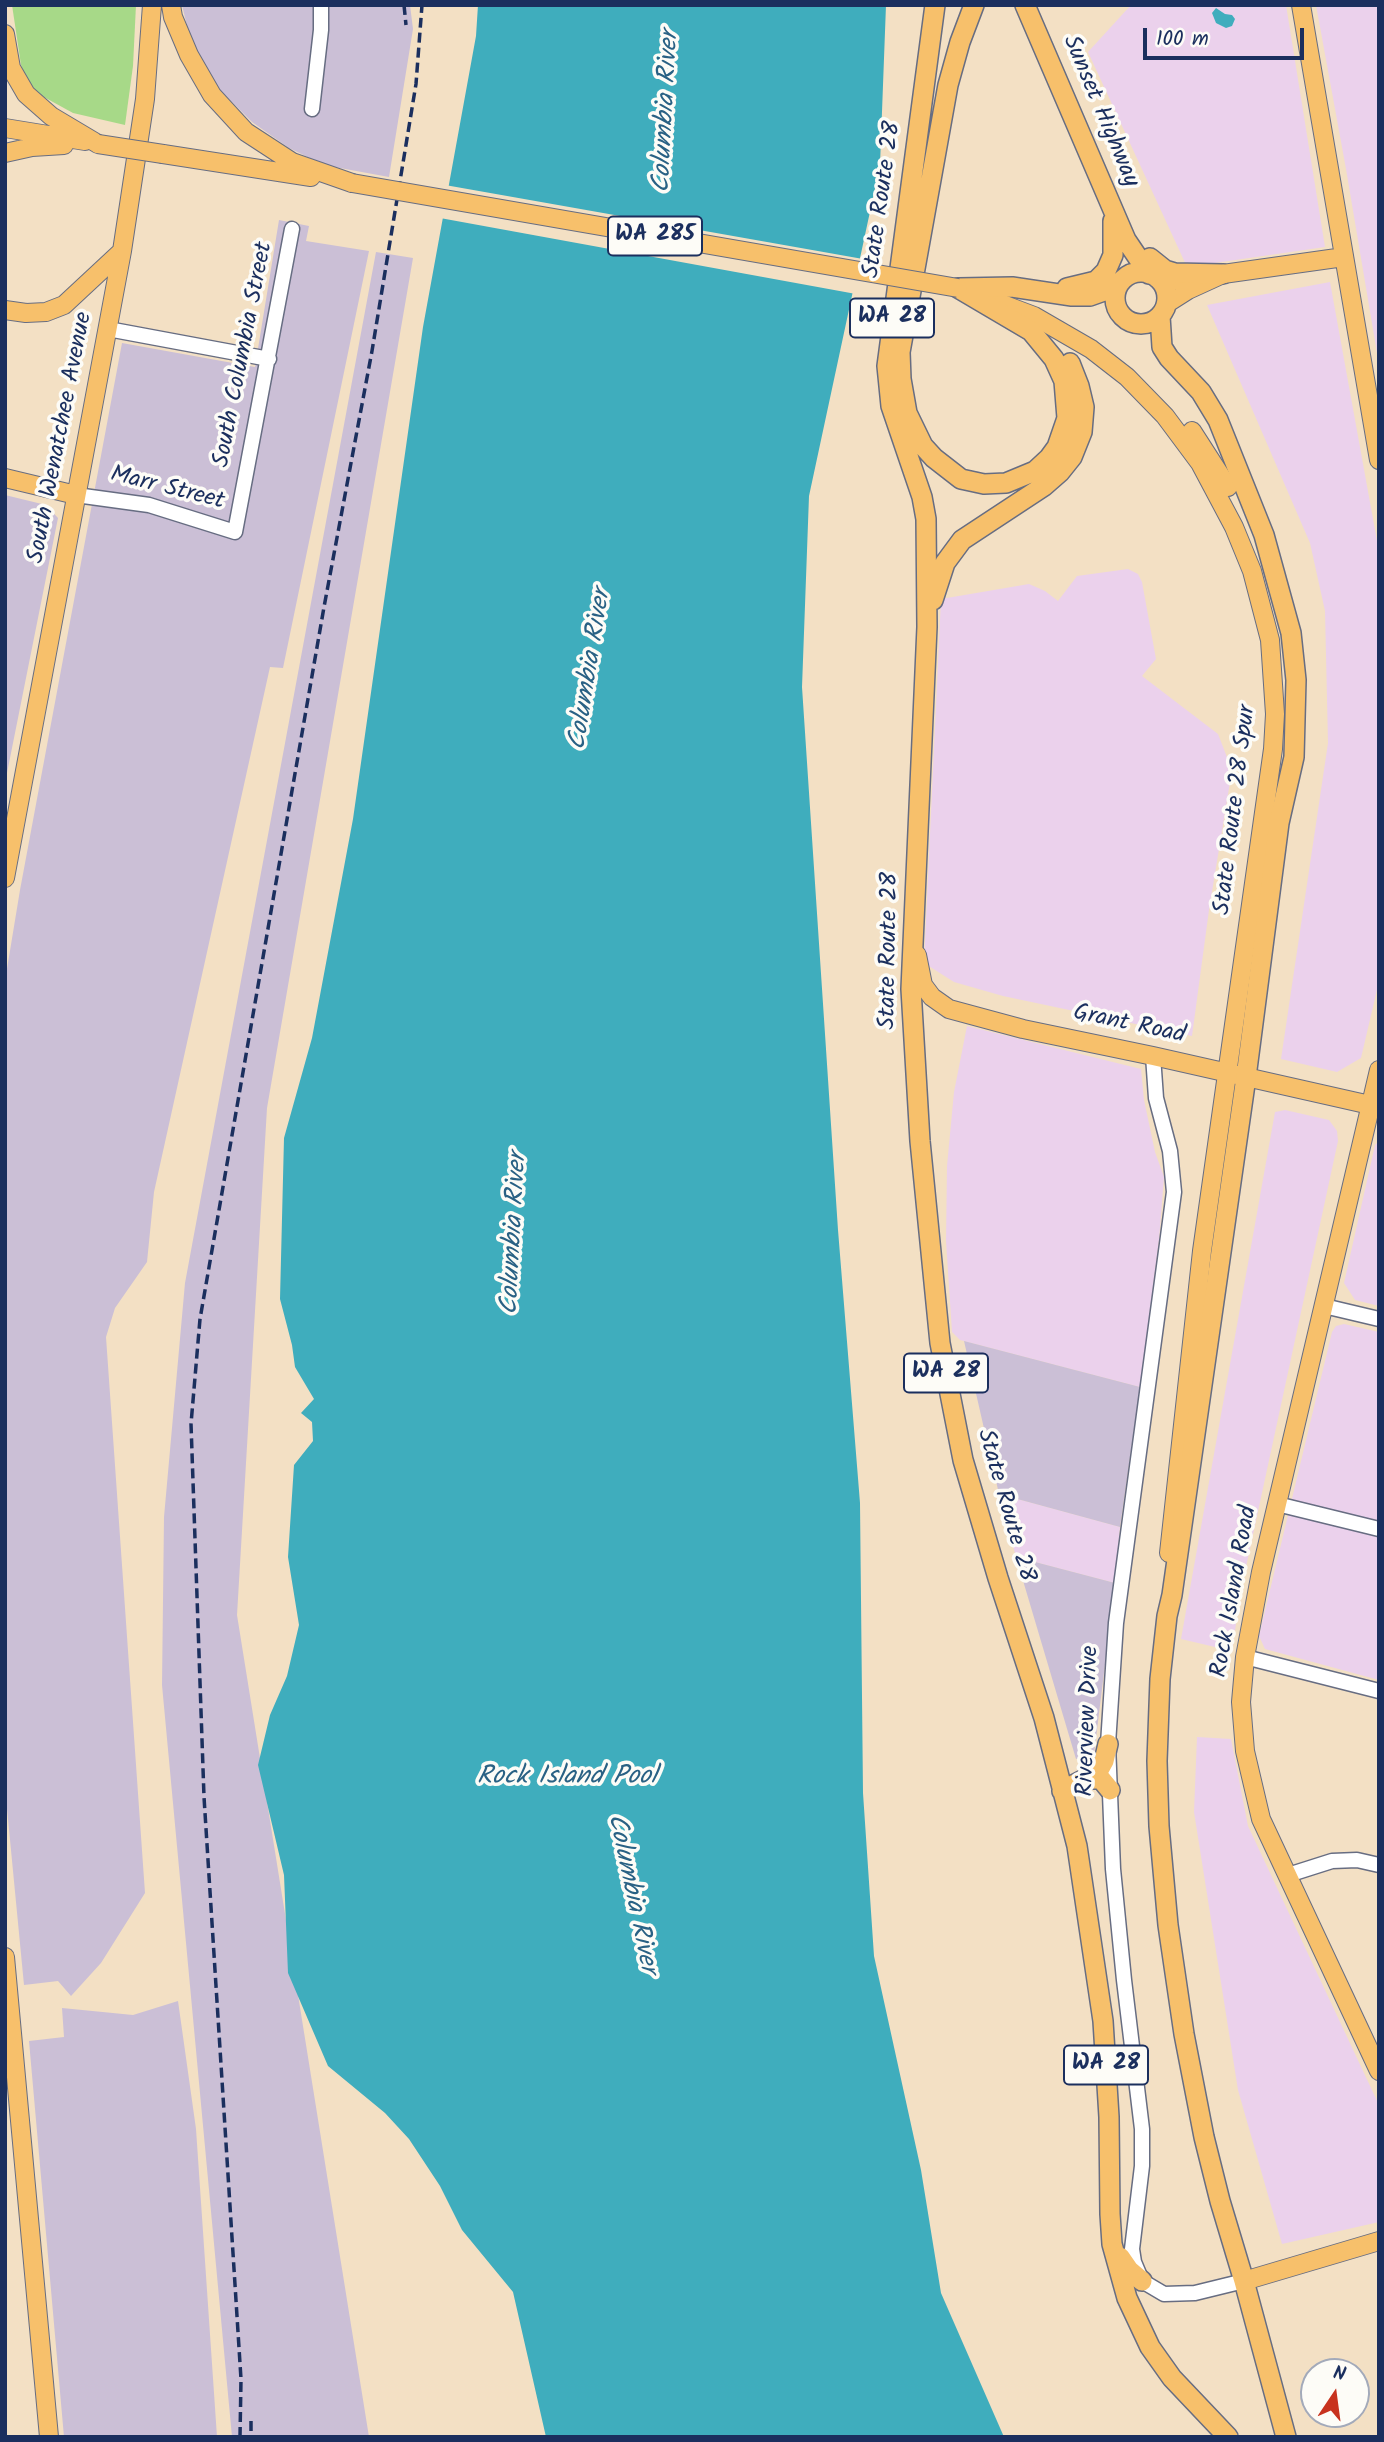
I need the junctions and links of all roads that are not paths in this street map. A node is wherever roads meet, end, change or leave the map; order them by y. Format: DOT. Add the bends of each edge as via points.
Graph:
graph roads {
  1 [pos="152,5"];
  2 [pos="171,5"];
  3 [pos="321,5"];
  4 [pos="935,5"];
  5 [pos="974,5"];
  6 [pos="1025,5"];
  7 [pos="1301,5"];
  8 [pos="5,34"];
  9 [pos="312,109"];
  10 [pos="5,128"];
  11 [pos="98,144"];
  12 [pos="5,153"];
  13 [pos="352,183"];
  14 [pos="1114,210"];
  15 [pos="292,229"];
  16 [pos="1126,240"];
  17 [pos="122,251"];
  18 [pos="1344,257"];
  19 [pos="1154,276"];
  20 [pos="1217,277"];
  21 [pos="1120,283"];
  22 [pos="958,288"];
  23 [pos="1044,291"];
  24 [pos="5,310"];
  25 [pos="1163,310"];
  26 [pos="108,329"];
  27 [pos="269,359"];
  28 [pos="1379,460"];
  29 [pos="5,478"];
  30 [pos="76,495"];
  31 [pos="1244,521"];
  32 [pos="235,532"];
  33 [pos="927,627"];
  34 [pos="5,878"];
  35 [pos="914,941"];
  36 [pos="1153,1056"];
  37 [pos="1379,1070"];
  38 [pos="1237,1074"];
  39 [pos="1375,1106"];
  40 [pos="1324,1306"];
  41 [pos="1379,1319"];
  42 [pos="1277,1504"];
  43 [pos="1379,1530"];
  44 [pos="1245,1657"];
  45 [pos="1379,1691"];
  46 [pos="1108,1744"];
  47 [pos="1087,1779"];
  48 [pos="1110,1790"];
  49 [pos="1062,1791"];
  50 [pos="1379,1865"];
  51 [pos="1288,1875"];
  52 [pos="5,1957"];
  53 [pos="1379,2071"];
  54 [pos="11,2094"];
  55 [pos="1379,2241"];
  56 [pos="1112,2244"];
  57 [pos="1142,2281"];
  58 [pos="1244,2281"];
  59 [pos="49,2437"];
  60 [pos="1228,2437"];
  61 [pos="1286,2437"];
  1 -- 17 [label="main road, South Wenatchee Avenue" via="142,127"];
  2 -- 13 [label="main road" via="189,55 212,94 246,132 292,162"];
  3 -- 9 [label="street"];
  4 -- 33 [label="highway, State Route 28 / WA 28" via="887,366 891,406 926,519"];
  5 -- 22 [label="highway" via="948,85 900,352 901,379 907,413 934,458 961,478 1006,483 1035,471 1057,447 1067,418 1064,382 1054,359 1031,331"];
  6 -- 14 [label="highway, Sunset Highway"];
  7 -- 18 [label="main road"];
  8 -- 11 [label="main road" via="11,68 26,94 51,116"];
  10 -- 11 [label="main road, WA 285"];
  11 -- 12 [label="main road"];
  11 -- 13 [label="main road, WA 285, bridge"];
  13 -- 22 [label="main road, WA 285, bridge"];
  14 -- 16 [label="highway, Sunset Highway"];
  14 -- 20 [label="highway" via="1147,255 1165,270"];
  14 -- 23 [label="highway" via="1113,255 1106,271 1096,281"];
  15 -- 27 [label="street, South Columbia Street"];
  16 -- 19 [label="highway, Sunset Highway"];
  16 -- 21 [label="highway, Sunset Highway"];
  17 -- 24 [label="main road" via="64,305 46,312"];
  17 -- 26 [label="main road, South Wenatchee Avenue"];
  18 -- 20 [label="main road"];
  18 -- 28 [label="main road"];
  19 -- 20 [label="main road" via="1171,281"];
  19 -- 21 [label="highway" via="1140,272"];
  19 -- 25 [label="highway" via="1166,290"];
  20 -- 25 [label="main road" via="1179,294"];
  21 -- 23 [label="highway" via="1090,296"];
  21 -- 25 [label="highway" via="1116,304 1126,319 1143,324"];
  22 -- 23 [label="highway"];
  22 -- 31 [label="main road, WA 285" via="993,291 1038,305 1118,354 1190,429 1217,467"];
  22 -- 33 [label="highway" via="1032,323 1055,340 1079,386 1084,421 1076,449 1060,472 970,533 952,551 938,581"];
  25 -- 31 [label="highway" via="1162,347 1201,392 1218,420"];
  26 -- 27 [label="street"];
  26 -- 30 [label="main road, South Wenatchee Avenue"];
  27 -- 32 [label="street, South Columbia Street"];
  29 -- 30 [label="main road, Marr Street"];
  30 -- 32 [label="street, Marr Street" via="149,505"];
  30 -- 34 [label="main road, South Wenatchee Avenue"];
  31 -- 38 [label="main road, State Route 28 Spur" via="1266,621 1275,714"];
  31 -- 38 [label="highway" via="1274,568 1292,634 1296,680 1294,757"];
  33 -- 35 [label="highway, State Route 28 / WA 28"];
  35 -- 36 [label="main road, Grant Road" via="923,985 949,1009"];
  35 -- 49 [label="highway, State Route 28 / WA 28" via="911,989 920,1141 940,1343 963,1460 1044,1718"];
  36 -- 38 [label="main road, Grant Road"];
  36 -- 46 [label="street, Riverview Drive" via="1174,1192 1117,1619"];
  37 -- 39 [label="main road, Rock Island Road"];
  38 -- 39 [label="main road, Grant Road"];
  38 -- 58 [label="highway" via="1167,1616 1157,1761 1168,1925 1184,2034 1204,2137"];
  39 -- 40 [label="main road, Rock Island Road"];
  40 -- 41 [label="street"];
  40 -- 42 [label="main road, Rock Island Road"];
  42 -- 43 [label="street"];
  42 -- 44 [label="main road, Rock Island Road"];
  44 -- 45 [label="street"];
  44 -- 51 [label="main road, Rock Island Road" via="1241,1702 1245,1751 1261,1819"];
  46 -- 47 [label="highway" via="1101,1768"];
  46 -- 48 [label="street, Riverview Drive"];
  47 -- 48 [label="highway" via="1101,1779"];
  47 -- 49 [label="highway"];
  48 -- 57 [label="street, Riverview Drive" via="1113,1869 1143,2129 1132,2249"];
  49 -- 56 [label="highway, State Route 28 / WA 28" via="1077,1846 1103,2021"];
  50 -- 51 [label="street" via="1332,1861"];
  51 -- 53 [label="main road, Rock Island Road"];
  52 -- 54 [label="main road"];
  54 -- 59 [label="main road"];
  55 -- 58 [label="main road"];
  56 -- 57 [label="highway" via="1122,2263"];
  56 -- 60 [label="highway, WA 28" via="1127,2298 1150,2347"];
  57 -- 58 [label="street" via="1155,2291 1178,2295"];
  58 -- 61 [label="highway"];
}
